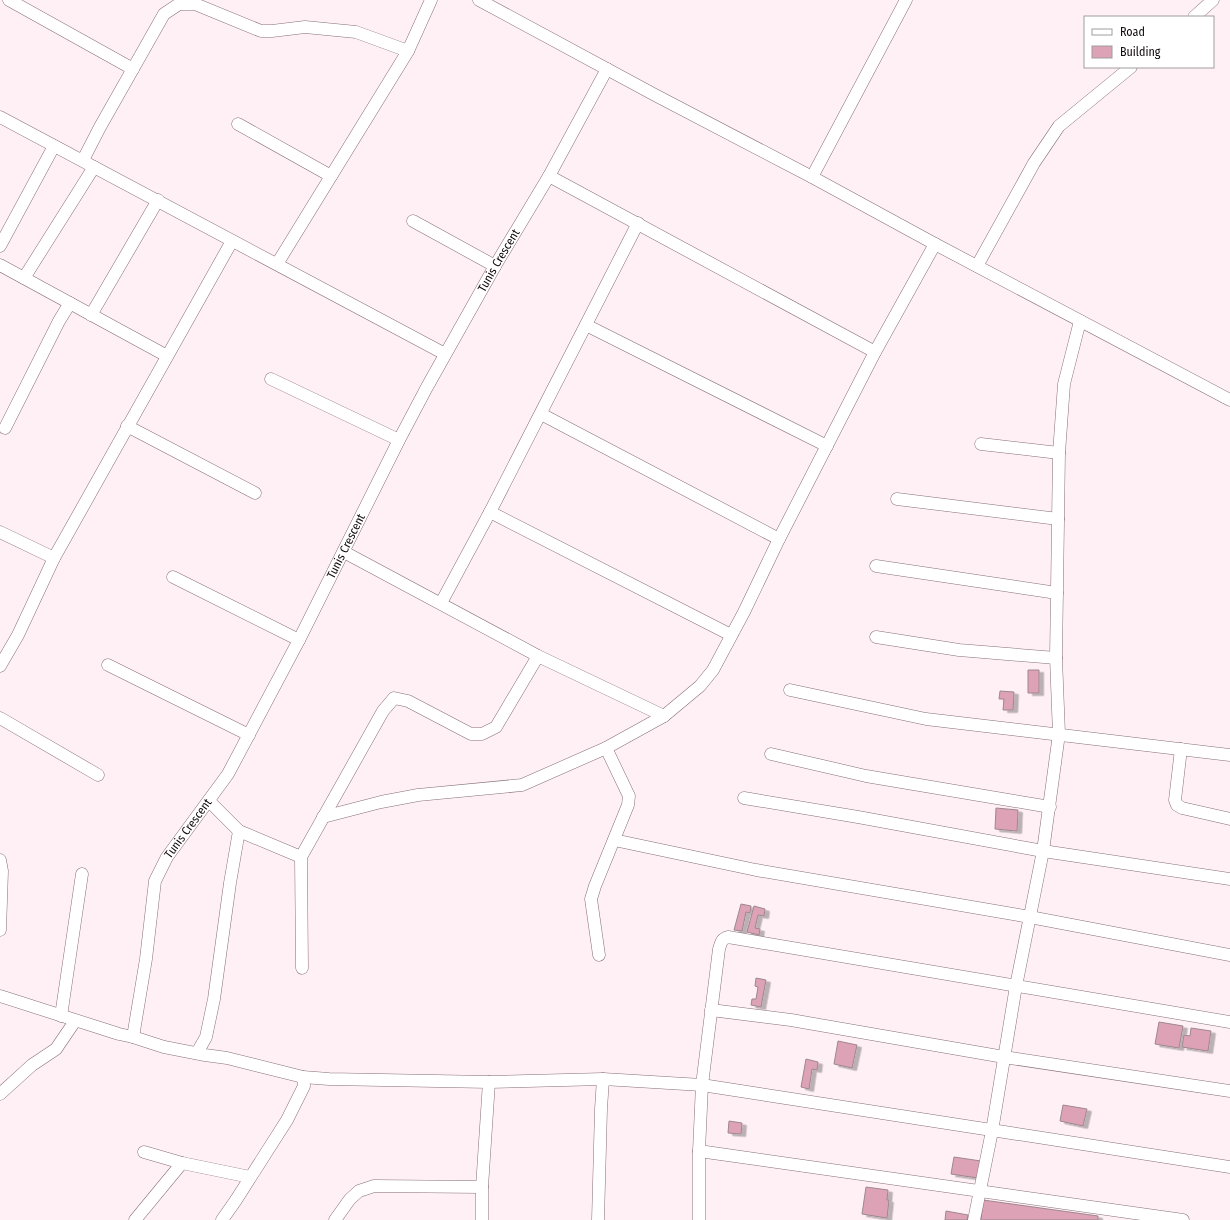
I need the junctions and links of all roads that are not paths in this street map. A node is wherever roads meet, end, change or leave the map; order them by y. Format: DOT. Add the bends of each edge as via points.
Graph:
graph roads {
  1 [pos="9,0"];
  2 [pos="431,0"];
  3 [pos="479,0"];
  4 [pos="1212,0"];
  5 [pos="901,2"];
  6 [pos="1195,16"];
  7 [pos="408,51"];
  8 [pos="1130,68"];
  9 [pos="132,69"];
  10 [pos="607,69"];
  11 [pos="0,117"];
  12 [pos="238,124"];
  13 [pos="54,146"];
  14 [pos="89,164"];
  15 [pos="331,176"];
  16 [pos="549,176"];
  17 [pos="812,177"];
  18 [pos="158,200"];
  19 [pos="413,221"];
  20 [pos="638,223"];
  21 [pos="232,241"];
  22 [pos="935,244"];
  23 [pos="0,246"];
  24 [pos="278,264"];
  25 [pos="0,265"];
  26 [pos="495,266"];
  27 [pos="977,266"];
  28 [pos="24,278"];
  29 [pos="70,303"];
  30 [pos="91,315"];
  31 [pos="1080,322"];
  32 [pos="586,325"];
  33 [pos="875,352"];
  34 [pos="445,354"];
  35 [pos="167,356"];
  36 [pos="271,379"];
  37 [pos="1230,400"];
  38 [pos="541,414"];
  39 [pos="127,426"];
  40 [pos="5,428"];
  41 [pos="399,440"];
  42 [pos="981,444"];
  43 [pos="826,446"];
  44 [pos="1060,453"];
  45 [pos="255,493"];
  46 [pos="897,499"];
  47 [pos="490,512"];
  48 [pos="1058,519"];
  49 [pos="0,532"];
  50 [pos="779,539"];
  51 [pos="344,552"];
  52 [pos="54,558"];
  53 [pos="876,566"];
  54 [pos="173,577"];
  55 [pos="1057,592"];
  56 [pos="441,603"];
  57 [pos="732,635"];
  58 [pos="876,637"];
  59 [pos="299,640"];
  60 [pos="538,656"];
  61 [pos="1056,658"];
  62 [pos="108,665"];
  63 [pos="0,666"];
  64 [pos="790,690"];
  65 [pos="664,716"];
  66 [pos="0,718"];
  67 [pos="1059,734"];
  68 [pos="249,735"];
  69 [pos="606,748"];
  70 [pos="1181,749"];
  71 [pos="771,754"];
  72 [pos="1230,754"];
  73 [pos="98,775"];
  74 [pos="744,798"];
  75 [pos="209,801"];
  76 [pos="1050,807"];
  77 [pos="323,817"];
  78 [pos="1230,819"];
  79 [pos="239,831"];
  80 [pos="614,840"];
  81 [pos="1043,851"];
  82 [pos="301,857"];
  83 [pos="0,860"];
  84 [pos="82,874"];
  85 [pos="1230,879"];
  86 [pos="1030,917"];
  87 [pos="0,925"];
  88 [pos="0,930"];
  89 [pos="598,954"];
  90 [pos="1230,954"];
  91 [pos="302,968"];
  92 [pos="1016,986"];
  93 [pos="0,996"];
  94 [pos="711,1010"];
  95 [pos="61,1016"];
  96 [pos="75,1021"];
  97 [pos="1230,1022"];
  98 [pos="133,1037"];
  99 [pos="201,1054"];
  100 [pos="1004,1057"];
  101 [pos="303,1077"];
  102 [pos="603,1079"];
  103 [pos="489,1082"];
  104 [pos="702,1085"];
  105 [pos="1230,1090"];
  106 [pos="0,1094"];
  107 [pos="992,1131"];
  108 [pos="699,1151"];
  109 [pos="144,1152"];
  110 [pos="182,1163"];
  111 [pos="1230,1167"];
  112 [pos="250,1177"];
  113 [pos="482,1187"];
  114 [pos="979,1191"];
  115 [pos="135,1220"];
  116 [pos="222,1220"];
  117 [pos="335,1220"];
  118 [pos="482,1220"];
  119 [pos="598,1220"];
  120 [pos="699,1220"];
  121 [pos="974,1220"];
  122 [pos="1183,1220"];
  1 -- 9 [label="street"];
  2 -- 7 [label="street"];
  3 -- 10 [label="street"];
  4 -- 6 [label="street"];
  5 -- 17 [label="street"];
  7 -- 9 [label="street" via="356,32 305,27 261,31 194,4 179,4 164,14"];
  7 -- 15 [label="street"];
  8 -- 27 [label="street" via="1059,126 1034,163"];
  9 -- 14 [label="street" via="100,127"];
  10 -- 16 [label="street, Tunis Crescent"];
  10 -- 17 [label="street"];
  11 -- 13 [label="street"];
  12 -- 15 [label="street"];
  13 -- 14 [label="street"];
  13 -- 23 [label="street"];
  14 -- 18 [label="street"];
  14 -- 28 [label="street"];
  15 -- 24 [label="street"];
  16 -- 20 [label="street"];
  16 -- 26 [label="street, Tunis Crescent"];
  17 -- 22 [label="street"];
  18 -- 21 [label="street"];
  18 -- 30 [label="street"];
  19 -- 26 [label="street"];
  20 -- 32 [label="street"];
  20 -- 33 [label="street"];
  21 -- 24 [label="street"];
  21 -- 35 [label="street"];
  22 -- 27 [label="street"];
  22 -- 33 [label="street"];
  24 -- 34 [label="street"];
  25 -- 28 [label="street"];
  26 -- 34 [label="street, Tunis Crescent"];
  27 -- 31 [label="street"];
  28 -- 29 [label="street"];
  29 -- 30 [label="street"];
  29 -- 40 [label="street"];
  30 -- 35 [label="street"];
  31 -- 37 [label="street"];
  31 -- 44 [label="street" via="1064,384"];
  32 -- 38 [label="street"];
  32 -- 43 [label="street"];
  33 -- 43 [label="street"];
  34 -- 41 [label="street, Tunis Crescent"];
  35 -- 39 [label="street"];
  36 -- 41 [label="street"];
  38 -- 47 [label="street"];
  38 -- 50 [label="street"];
  39 -- 45 [label="street"];
  39 -- 52 [label="street"];
  41 -- 51 [label="street, Tunis Crescent"];
  42 -- 44 [label="street"];
  43 -- 50 [label="street"];
  44 -- 48 [label="street"];
  46 -- 48 [label="street"];
  47 -- 56 [label="street"];
  47 -- 57 [label="street"];
  48 -- 55 [label="street"];
  49 -- 52 [label="street"];
  50 -- 57 [label="street"];
  51 -- 56 [label="street"];
  51 -- 59 [label="street, Tunis Crescent"];
  52 -- 63 [label="street" via="18,635"];
  53 -- 55 [label="street"];
  54 -- 59 [label="street"];
  55 -- 61 [label="street"];
  56 -- 60 [label="street"];
  57 -- 65 [label="street" via="713,670 700,686"];
  58 -- 61 [label="street" via="958,650"];
  59 -- 68 [label="street, Tunis Crescent"];
  60 -- 65 [label="street"];
  60 -- 77 [label="street" via="496,727 482,734 471,734 408,701 394,698 383,711"];
  61 -- 67 [label="street"];
  62 -- 68 [label="street"];
  64 -- 67 [label="street" via="926,719"];
  65 -- 69 [label="street"];
  66 -- 73 [label="street"];
  67 -- 70 [label="street"];
  67 -- 76 [label="street"];
  68 -- 75 [label="street, Tunis Crescent" via="228,774"];
  69 -- 77 [label="street" via="522,786 418,795"];
  69 -- 80 [label="street" via="629,796 628,806"];
  70 -- 72 [label="street"];
  70 -- 78 [label="street" via="1174,800 1177,805"];
  71 -- 76 [label="street" via="866,776"];
  74 -- 81 [label="street"];
  75 -- 79 [label="street"];
  75 -- 98 [label="street, Tunis Crescent" via="167,858 155,881"];
  76 -- 81 [label="street"];
  77 -- 82 [label="street"];
  79 -- 82 [label="street"];
  79 -- 99 [label="street" via="214,998"];
  80 -- 86 [label="street" via="756,870"];
  80 -- 89 [label="street" via="591,899"];
  81 -- 85 [label="street"];
  81 -- 86 [label="street"];
  82 -- 91 [label="street"];
  83 -- 87 [label="street"];
  84 -- 95 [label="street"];
  86 -- 90 [label="street"];
  86 -- 92 [label="street"];
  87 -- 88 [label="street"];
  92 -- 94 [label="street" via="728,937 721,942 719,949"];
  92 -- 97 [label="street"];
  92 -- 100 [label="street"];
  93 -- 95 [label="street"];
  94 -- 100 [label="street" via="791,1020"];
  94 -- 104 [label="street"];
  95 -- 96 [label="street"];
  96 -- 98 [label="street"];
  96 -- 106 [label="street" via="56,1049 32,1065"];
  98 -- 99 [label="street"];
  99 -- 101 [label="street"];
  100 -- 105 [label="street"];
  100 -- 107 [label="street"];
  101 -- 103 [label="street"];
  101 -- 112 [label="street" via="304,1086 288,1120"];
  102 -- 103 [label="street"];
  102 -- 104 [label="street"];
  102 -- 119 [label="street"];
  103 -- 113 [label="street"];
  104 -- 107 [label="street"];
  104 -- 108 [label="street"];
  107 -- 111 [label="street"];
  107 -- 114 [label="street"];
  108 -- 114 [label="street"];
  108 -- 120 [label="street"];
  109 -- 110 [label="street"];
  110 -- 112 [label="street"];
  110 -- 115 [label="street"];
  112 -- 116 [label="street"];
  113 -- 117 [label="street" via="374,1186 359,1191"];
  113 -- 118 [label="street"];
  114 -- 121 [label="street"];
  114 -- 122 [label="street"];
}
